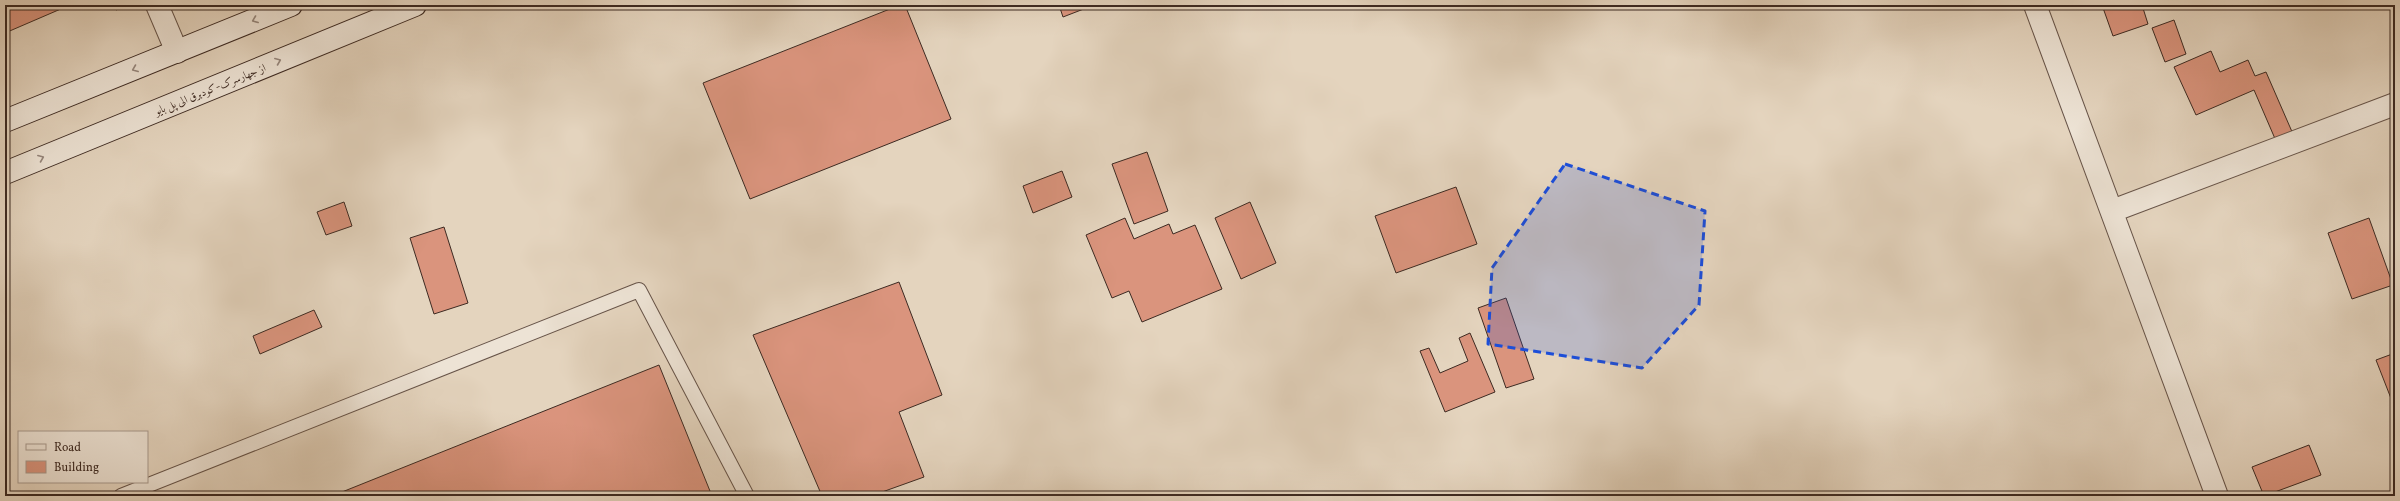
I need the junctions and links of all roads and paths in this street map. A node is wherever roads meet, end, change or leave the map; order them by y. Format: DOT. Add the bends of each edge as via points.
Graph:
graph roads {
  1 [pos="157,5"];
  2 [pos="291,5"];
  3 [pos="415,5"];
  4 [pos="2035,5"];
  5 [pos="176,52"];
  6 [pos="2395,104"];
  7 [pos="5,121"];
  8 [pos="5,172"];
  9 [pos="2112,211"];
  10 [pos="121,496"];
  11 [pos="747,496"];
  12 [pos="2217,496"];
  1 -- 5 [label="street"];
  2 -- 5 [label="street, one-way"];
  8 -- 3 [label="street, از جهارسرک-کودبرق الی پل بایو, one-way"];
  4 -- 9 [label="street"];
  5 -- 7 [label="street, one-way"];
  6 -- 9 [label="street"];
  9 -- 12 [label="street"];
  10 -- 11 [label="lane" via="639,290"];
}
